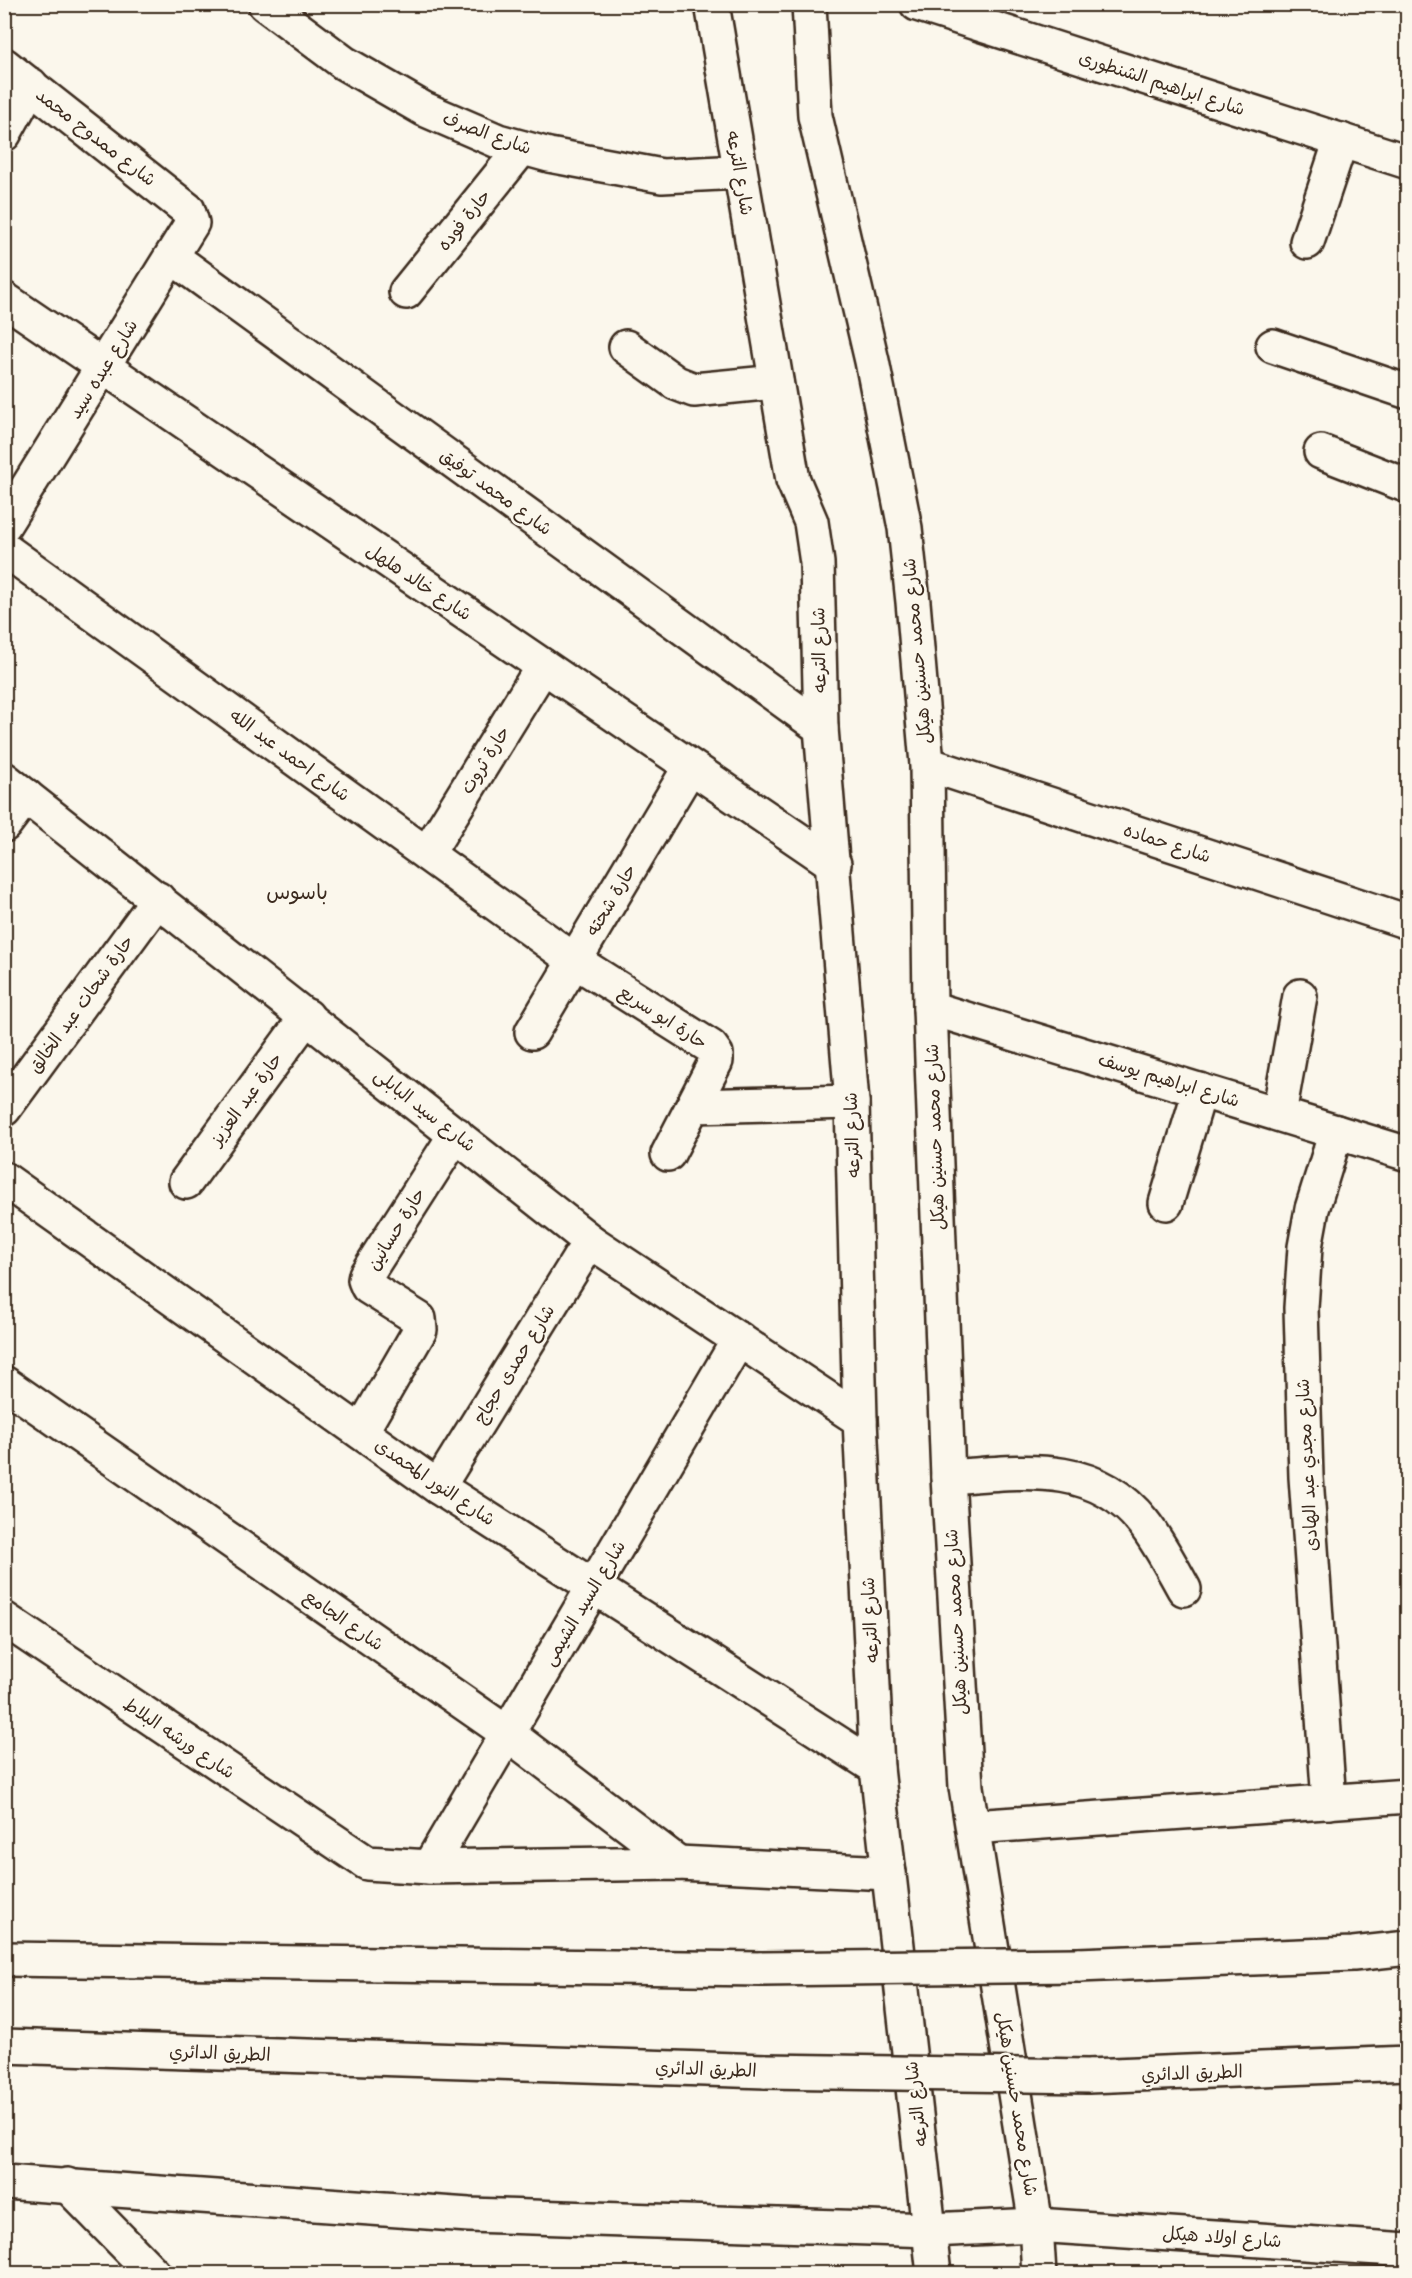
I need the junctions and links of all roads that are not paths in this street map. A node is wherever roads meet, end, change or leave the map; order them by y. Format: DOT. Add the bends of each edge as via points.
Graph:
graph roads {
  1 [pos="265,4"];
  2 [pos="712,4"];
  3 [pos="809,4"];
  4 [pos="917,4"];
  5 [pos="4,65"];
  6 [pos="30,85"];
  7 [pos="4,134"];
  8 [pos="1341,140"];
  9 [pos="522,148"];
  10 [pos="1407,162"];
  11 [pos="740,172"];
  12 [pos="188,210"];
  13 [pos="1307,242"];
  14 [pos="172,257"];
  15 [pos="406,292"];
  16 [pos="4,298"];
  17 [pos="1273,346"];
  18 [pos="626,347"];
  19 [pos="104,368"];
  20 [pos="776,382"];
  21 [pos="1407,393"];
  22 [pos="1321,452"];
  23 [pos="1407,486"];
  24 [pos="4,525"];
  25 [pos="4,549"];
  26 [pos="543,666"];
  27 [pos="821,728"];
  28 [pos="927,764"];
  29 [pos="690,766"];
  30 [pos="15,787"];
  31 [pos="4,825"];
  32 [pos="427,854"];
  33 [pos="834,864"];
  34 [pos="158,898"];
  35 [pos="1407,922"];
  36 [pos="575,961"];
  37 [pos="1300,996"];
  38 [pos="930,1008"];
  39 [pos="307,1016"];
  40 [pos="532,1032"];
  41 [pos="1200,1090"];
  42 [pos="852,1102"];
  43 [pos="693,1106"];
  44 [pos="4,1109"];
  45 [pos="1279,1114"];
  46 [pos="1336,1132"];
  47 [pos="456,1134"];
  48 [pos="668,1154"];
  49 [pos="1407,1154"];
  50 [pos="4,1179"];
  51 [pos="186,1182"];
  52 [pos="1166,1203"];
  53 [pos="590,1240"];
  54 [pos="739,1340"];
  55 [pos="4,1383"];
  56 [pos="860,1420"];
  57 [pos="362,1432"];
  58 [pos="948,1477"];
  59 [pos="438,1487"];
  60 [pos="595,1587"];
  61 [pos="1184,1588"];
  62 [pos="4,1620"];
  63 [pos="507,1733"];
  64 [pos="877,1768"];
  65 [pos="1407,1796"];
  66 [pos="1329,1802"];
  67 [pos="973,1827"];
  68 [pos="678,1863"];
  69 [pos="429,1867"];
  70 [pos="889,1873"];
  71 [pos="1407,1948"];
  72 [pos="4,1959"];
  73 [pos="4,2046"];
  74 [pos="1407,2063"];
  75 [pos="4,2182"];
  76 [pos="67,2186"];
  77 [pos="1036,2225"];
  78 [pos="931,2230"];
  79 [pos="1407,2250"];
  80 [pos="154,2274"];
  81 [pos="934,2274"];
  82 [pos="1039,2274"];
  1 -- 9 [label="main road, شارع الصرف" via="344,63 424,109"];
  2 -- 11 [label="main road, شارع الترعه"];
  3 -- 28 [label="main road, شارع محمد حسنين هيكل" via="815,116 872,361 905,528"];
  4 -- 8 [label="main road, شارع ابراهيم الشنطورى"];
  5 -- 6 [label="main road, شارع ممدوح محمد"];
  6 -- 7 [label="main road"];
  6 -- 12 [label="main road, شارع ممدوح محمد"];
  8 -- 10 [label="main road, شارع ابراهيم الشنطورى"];
  8 -- 13 [label="main road"];
  9 -- 11 [label="main road, شارع الصرف" via="662,176"];
  9 -- 15 [label="main road, حارة فوده"];
  11 -- 20 [label="main road, شارع الترعه"];
  12 -- 14 [label="main road, شارع عبده سيد" via="190,229"];
  14 -- 19 [label="main road, شارع عبده سيد"];
  14 -- 27 [label="main road, شارع محمد توفيق"];
  16 -- 19 [label="main road, شارع خالد هلهل"];
  17 -- 21 [label="main road"];
  18 -- 20 [label="main road" via="676,383 694,390"];
  19 -- 24 [label="main road, شارع عبده سيد"];
  19 -- 26 [label="main road, شارع خالد هلهل"];
  20 -- 27 [label="main road, شارع الترعه" via="793,480 811,522 817,563"];
  22 -- 23 [label="main road"];
  25 -- 32 [label="main road, شارع احمد عبد الله"];
  26 -- 29 [label="main road, شارع خالد هلهل"];
  26 -- 32 [label="main road, حارة ثروت"];
  27 -- 33 [label="main road, شارع الترعه"];
  28 -- 35 [label="main road, شارع حماده"];
  28 -- 38 [label="main road, شارع محمد حسنين هيكل"];
  29 -- 33 [label="main road, شارع خالد هلهل"];
  29 -- 36 [label="main road, حارة شحته"];
  30 -- 31 [label="main road"];
  30 -- 34 [label="main road, شارع سيد البابلى"];
  32 -- 36 [label="main road, شارع احمد عبد الله"];
  33 -- 42 [label="main road, شارع الترعه"];
  34 -- 39 [label="main road, شارع سيد البابلى"];
  34 -- 44 [label="main road, حارة شحات عبد الخالق"];
  36 -- 40 [label="main road, حارة شحته"];
  36 -- 43 [label="main road, حارة ابو سريع" via="711,1047 716,1061"];
  37 -- 45 [label="main road"];
  38 -- 41 [label="main road, شارع ابراهيم يوسف"];
  38 -- 58 [label="main road, شارع محمد حسنين هيكل"];
  39 -- 47 [label="main road, شارع سيد البابلى"];
  39 -- 51 [label="main road, حارة عبد العزيز"];
  41 -- 45 [label="main road, شارع ابراهيم يوسف"];
  41 -- 52 [label="main road"];
  42 -- 43 [label="main road"];
  42 -- 56 [label="main road, شارع الترعه"];
  43 -- 48 [label="main road, حارة ابو سريع"];
  45 -- 46 [label="main road, شارع ابراهيم يوسف"];
  46 -- 49 [label="main road, شارع ابراهيم يوسف"];
  46 -- 66 [label="main road, شارع مجدي عبد الهادى" via="1312,1209 1301,1308 1306,1477"];
  47 -- 53 [label="main road, شارع سيد البابلى"];
  47 -- 57 [label="main road, حارة حسانين" via="366,1275 368,1287 419,1319 420,1330"];
  50 -- 57 [label="main road, شارع النور المحمدى"];
  53 -- 54 [label="main road, شارع سيد البابلى"];
  53 -- 59 [label="main road, شارع حمدى حجاج"];
  54 -- 56 [label="main road, شارع سيد البابلى"];
  54 -- 60 [label="main road, شارع السيد الشيمى"];
  55 -- 63 [label="main road, شارع الجامع"];
  56 -- 64 [label="main road, شارع الترعه"];
  57 -- 59 [label="main road, شارع النور المحمدى"];
  58 -- 61 [label="main road" via="1051,1472 1091,1482 1142,1520"];
  58 -- 67 [label="main road, شارع محمد حسنين هيكل" via="963,1755"];
  59 -- 60 [label="main road, شارع النور المحمدى"];
  60 -- 63 [label="main road, شارع السيد الشيمى"];
  60 -- 64 [label="main road, شارع النور المحمدى"];
  62 -- 69 [label="main road, شارع ورشه البلاط" via="353,1856 367,1863"];
  63 -- 68 [label="main road, شارع الجامع"];
  63 -- 69 [label="main road, شارع السيد الشيمى"];
  64 -- 70 [label="main road, شارع الترعه"];
  65 -- 66 [label="main road"];
  66 -- 67 [label="main road"];
  67 -- 77 [label="main road, شارع محمد حسنين هيكل"];
  68 -- 69 [label="main road, شارع ورشه البلاط"];
  68 -- 70 [label="main road, شارع ورشه البلاط"];
  70 -- 78 [label="main road, شارع الترعه"];
  71 -- 72 [label="main road, bridge" via="1353,1954 1078,1965 762,1969"];
  73 -- 74 [label="main road, الطريق الدائري, bridge" via="766,2071 1088,2076"];
  75 -- 76 [label="main road, شارع اولاد هيكل"];
  76 -- 78 [label="main road, شارع اولاد هيكل" via="469,2215"];
  76 -- 80 [label="main road"];
  77 -- 78 [label="main road, شارع اولاد هيكل"];
  77 -- 79 [label="main road, شارع اولاد هيكل"];
  77 -- 82 [label="main road, شارع محمد حسنين هيكل"];
  78 -- 81 [label="main road, شارع الترعه"];
}
